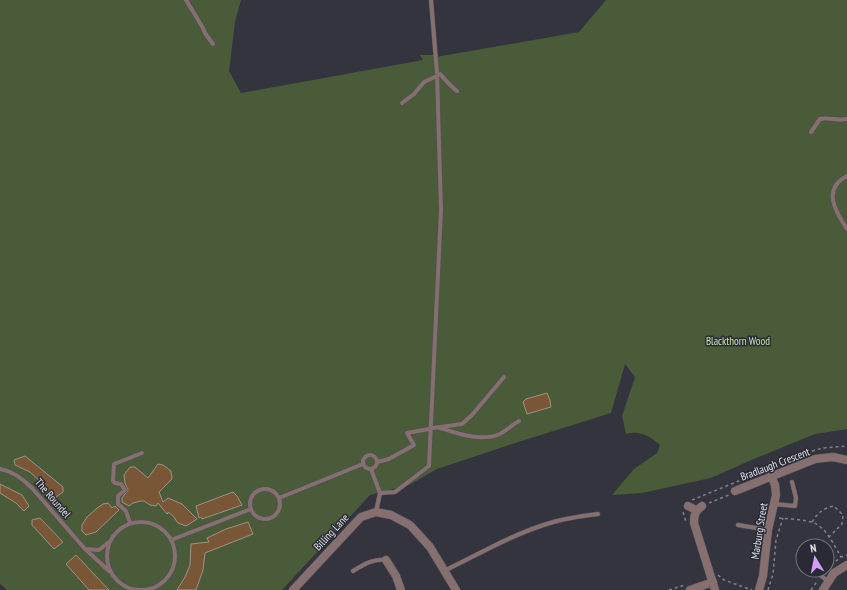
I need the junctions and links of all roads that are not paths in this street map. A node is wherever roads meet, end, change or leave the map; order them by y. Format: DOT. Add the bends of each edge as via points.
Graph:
graph roads {
  1 [pos="186,0"];
  2 [pos="431,0"];
  3 [pos="213,44"];
  4 [pos="457,91"];
  5 [pos="402,103"];
  6 [pos="847,119"];
  7 [pos="812,132"];
  8 [pos="847,176"];
  9 [pos="847,229"];
  10 [pos="504,377"];
  11 [pos="518,421"];
  12 [pos="433,428"];
  13 [pos="142,453"];
  14 [pos="847,460"];
  15 [pos="377,462"];
  16 [pos="363,464"];
  17 [pos="0,469"];
  18 [pos="371,469"];
  19 [pos="771,476"];
  20 [pos="792,482"];
  21 [pos="735,491"];
  22 [pos="380,493"];
  23 [pos="279,498"];
  24 [pos="774,504"];
  25 [pos="685,505"];
  26 [pos="251,509"];
  27 [pos="376,512"];
  28 [pos="598,514"];
  29 [pos="130,523"];
  30 [pos="738,525"];
  31 [pos="768,530"];
  32 [pos="171,540"];
  33 [pos="109,542"];
  34 [pos="85,549"];
  35 [pos="386,560"];
  36 [pos="847,565"];
  37 [pos="353,571"];
  38 [pos="444,571"];
  39 [pos="110,572"];
  40 [pos="824,578"];
  41 [pos="828,581"];
  42 [pos="713,582"];
  43 [pos="690,587"];
  44 [pos="293,590"];
  45 [pos="401,590"];
  46 [pos="456,590"];
  47 [pos="759,590"];
  48 [pos="823,590"];
  1 -- 3 [label="lane"];
  2 -- 22 [label="lane" via="438,77 441,210 429,466 395,492"];
  4 -- 5 [label="lane" via="440,74 424,82"];
  6 -- 7 [label="lane" via="820,119"];
  8 -- 9 [label="lane" via="836,186 833,201 836,212"];
  10 -- 12 [label="lane" via="462,424"];
  11 -- 12 [label="lane" via="508,430 484,438"];
  12 -- 15 [label="lane" via="407,433 414,444 389,459"];
  13 -- 29 [label="lane" via="114,464 113,481 121,484 125,490 118,496 118,504 126,511"];
  14 -- 19 [label="street, Bradlaugh Crescent" via="823,457"];
  15 -- 16 [label="lane" via="376,458 369,454 363,459"];
  15 -- 18 [label="lane"];
  16 -- 18 [label="lane"];
  16 -- 23 [label="lane"];
  17 -- 34 [label="lane, The Roundel" via="24,480"];
  18 -- 22 [label="lane"];
  19 -- 21 [label="street, Bradlaugh Crescent"];
  19 -- 24 [label="street, Marburg Street" via="775,485"];
  20 -- 24 [label="lane" via="795,506"];
  22 -- 27 [label="lane"];
  23 -- 26 [label="lane" via="269,489 259,490 252,496"];
  23 -- 26 [label="lane" via="277,512 270,518 260,518"];
  24 -- 31 [label="street, Marburg Street"];
  25 -- 42 [label="street" via="699,508 694,523"];
  26 -- 32 [label="lane"];
  27 -- 38 [label="street" via="391,515 410,525 430,547"];
  27 -- 44 [label="street, Billing Lane" via="360,517"];
  28 -- 38 [label="lane" via="548,523"];
  29 -- 32 [label="lane" via="145,522 156,525 165,531"];
  29 -- 33 [label="lane" via="115,532"];
  30 -- 31 [label="lane"];
  31 -- 47 [label="street, Marburg Street"];
  32 -- 39 [label="lane" via="175,550 172,571 157,586 136,590 117,580"];
  33 -- 34 [label="lane" via="99,550"];
  33 -- 39 [label="lane" via="107,562"];
  34 -- 39 [label="lane, The Roundel"];
  35 -- 37 [label="lane" via="378,559"];
  35 -- 45 [label="street"];
  36 -- 41 [label="street"];
  38 -- 46 [label="street"];
  40 -- 41 [label="lane"];
  41 -- 48 [label="street"];
  42 -- 43 [label="street"];
}
